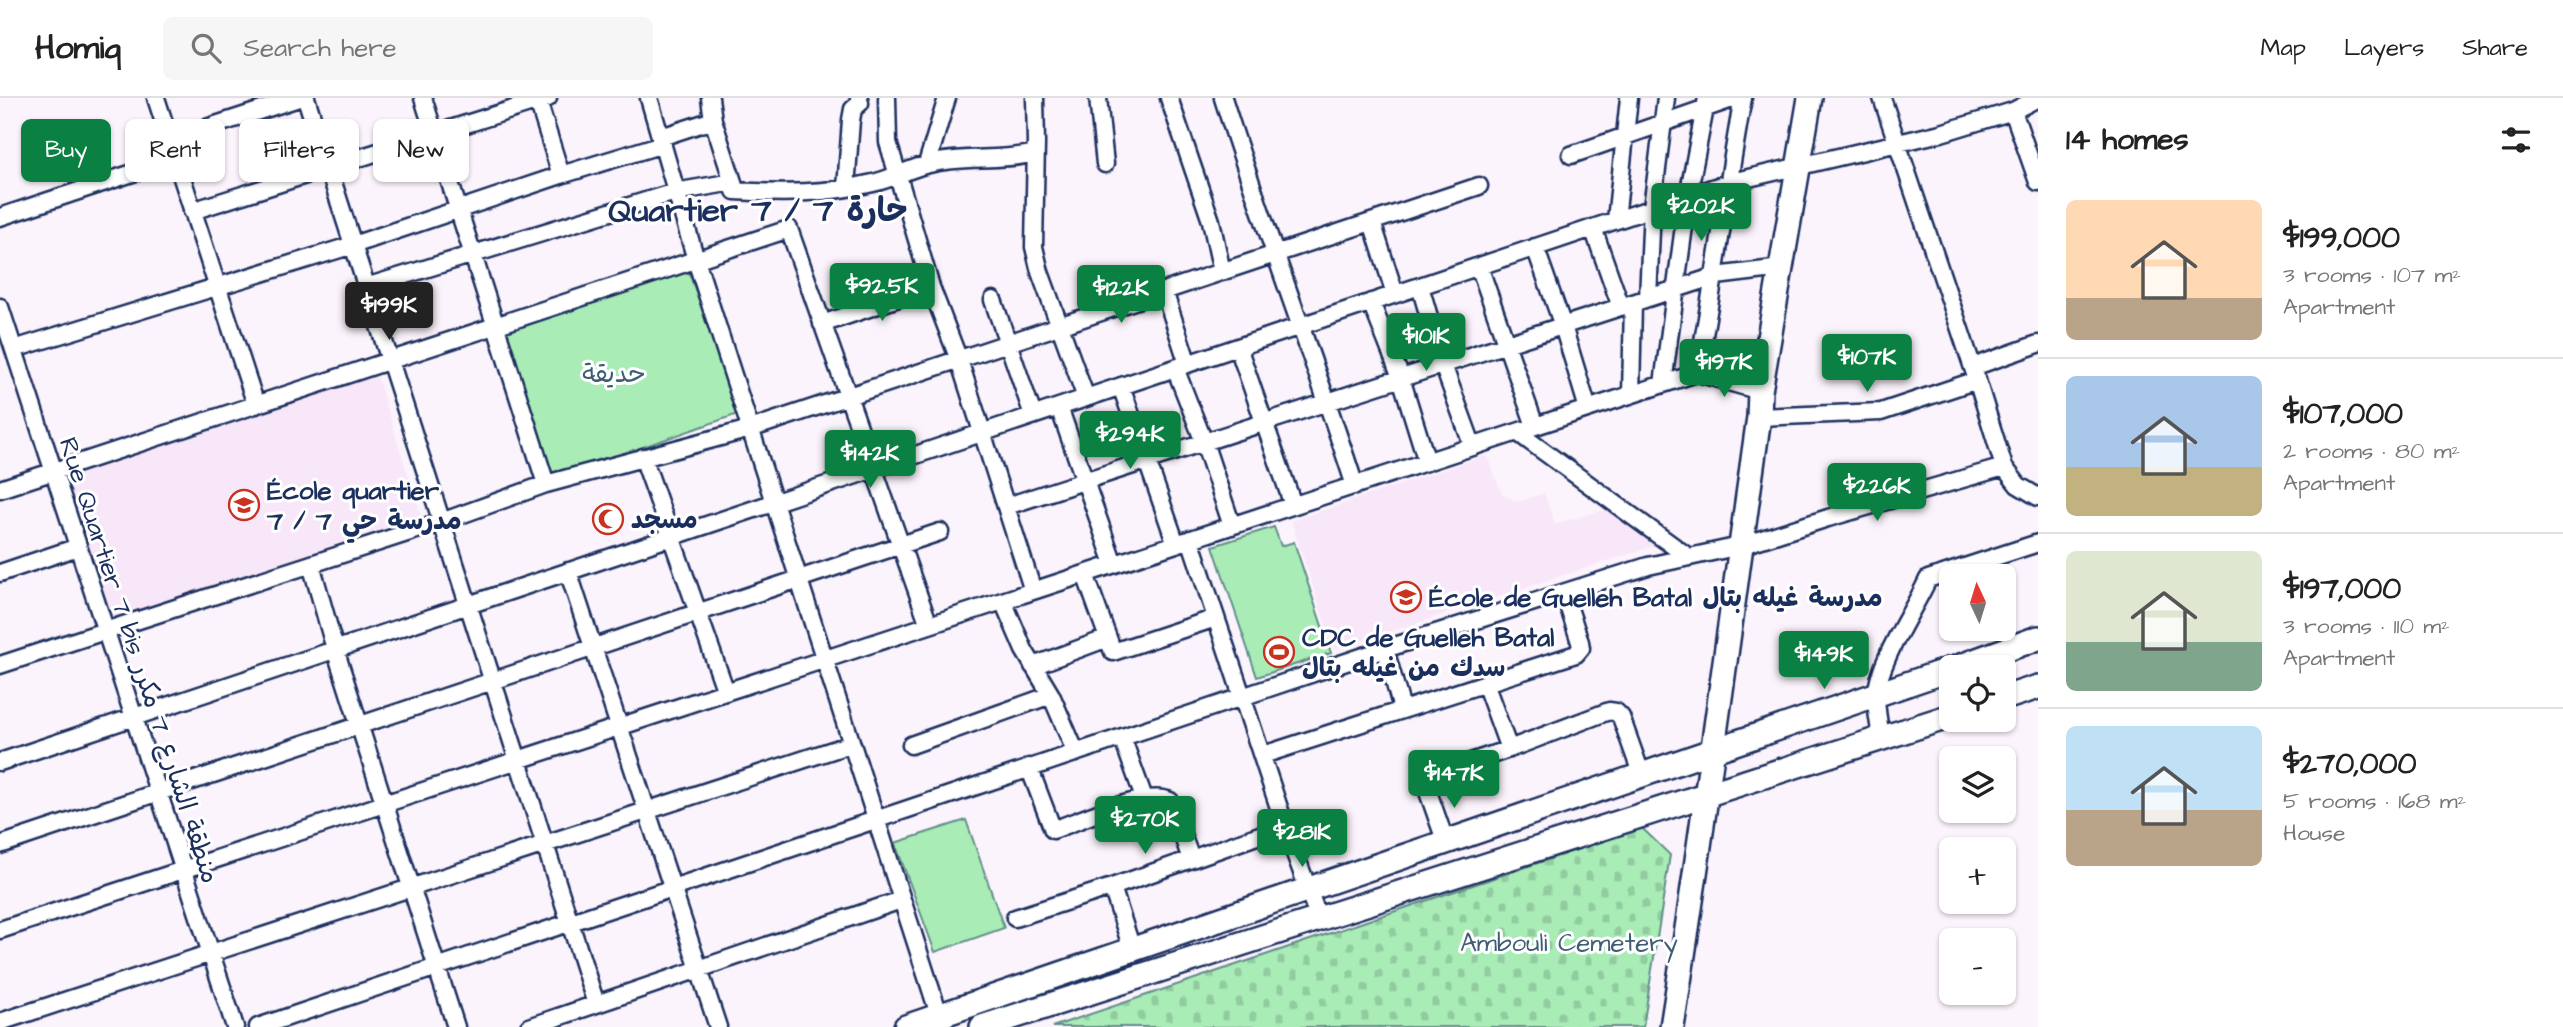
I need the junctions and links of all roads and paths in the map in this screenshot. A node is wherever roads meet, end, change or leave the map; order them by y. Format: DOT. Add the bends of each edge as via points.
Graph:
graph roads {
  1 [pos="156,98"];
  2 [pos="299,98"];
  3 [pos="306,98"];
  4 [pos="423,98"];
  5 [pos="649,98"];
  6 [pos="710,98"];
  7 [pos="859,98"];
  8 [pos="887,98"];
  9 [pos="947,98"];
  10 [pos="1035,98"];
  11 [pos="1098,98"];
  12 [pos="1169,98"];
  13 [pos="1223,98"];
  14 [pos="1629,98"];
  15 [pos="1666,98"];
  16 [pos="1735,98"];
  17 [pos="1743,98"];
  18 [pos="1810,98"];
  19 [pos="1882,98"];
  20 [pos="2038,98"];
  21 [pos="541,99"];
  22 [pos="1706,102"];
  23 [pos="2012,111"];
  24 [pos="162,119"];
  25 [pos="313,119"];
  26 [pos="430,119"];
  27 [pos="713,120"];
  28 [pos="225,122"];
  29 [pos="1664,122"];
  30 [pos="469,123"];
  31 [pos="1626,135"];
  32 [pos="662,140"];
  33 [pos="1899,144"];
  34 [pos="1035,153"];
  35 [pos="1571,155"];
  36 [pos="927,164"];
  37 [pos="1105,164"];
  38 [pos="1799,167"];
  39 [pos="561,175"];
  40 [pos="125,176"];
  41 [pos="899,176"];
  42 [pos="2038,181"];
  43 [pos="183,182"];
  44 [pos="284,182"];
  45 [pos="333,182"];
  46 [pos="450,182"];
  47 [pos="733,183"];
  48 [pos="1727,183"];
  49 [pos="1479,186"];
  50 [pos="846,188"];
  51 [pos="675,192"];
  52 [pos="1688,196"];
  53 [pos="1652,208"];
  54 [pos="459,210"];
  55 [pos="192,211"];
  56 [pos="0,217"];
  57 [pos="1616,220"];
  58 [pos="1372,222"];
  59 [pos="1593,228"];
  60 [pos="353,245"];
  61 [pos="1535,247"];
  62 [pos="473,254"];
  63 [pos="1274,256"];
  64 [pos="696,260"];
  65 [pos="1479,266"];
  66 [pos="1782,268"];
  67 [pos="1222,272"];
  68 [pos="1716,276"];
  69 [pos="1420,286"];
  70 [pos="216,287"];
  71 [pos="366,287"];
  72 [pos="931,287"];
  73 [pos="1676,289"];
  74 [pos="1164,291"];
  75 [pos="1395,294"];
  76 [pos="993,300"];
  77 [pos="1371,302"];
  78 [pos="1634,303"];
  79 [pos="0,307"];
  80 [pos="822,324"];
  81 [pos="1060,326"];
  82 [pos="1301,326"];
  83 [pos="1563,326"];
  84 [pos="496,327"];
  85 [pos="1010,343"];
  86 [pos="1507,344"];
  87 [pos="2038,344"];
  88 [pos="8,345"];
  89 [pos="1238,347"];
  90 [pos="959,360"];
  91 [pos="390,361"];
  92 [pos="1443,365"];
  93 [pos="1182,366"];
  94 [pos="1697,373"];
  95 [pos="1975,373"];
  96 [pos="1401,378"];
  97 [pos="1663,384"];
  98 [pos="1121,386"];
  99 [pos="1760,391"];
  100 [pos="1630,395"];
  101 [pos="849,396"];
  102 [pos="1086,398"];
  103 [pos="1328,403"];
  104 [pos="256,405"];
  105 [pos="1059,407"];
  106 [pos="1588,409"];
  107 [pos="1033,415"];
  108 [pos="1759,417"];
  109 [pos="1264,423"];
  110 [pos="1535,426"];
  111 [pos="750,429"];
  112 [pos="1517,432"];
  113 [pos="982,433"];
  114 [pos="1205,442"];
  115 [pos="1473,447"];
  116 [pos="643,457"];
  117 [pos="1146,461"];
  118 [pos="1427,461"];
  119 [pos="2004,467"];
  120 [pos="874,469"];
  121 [pos="53,472"];
  122 [pos="1086,481"];
  123 [pos="546,484"];
  124 [pos="1354,486"];
  125 [pos="0,489"];
  126 [pos="2038,497"];
  127 [pos="774,502"];
  128 [pos="1293,505"];
  129 [pos="1007,506"];
  130 [pos="441,522"];
  131 [pos="1232,526"];
  132 [pos="940,532"];
  133 [pos="671,537"];
  134 [pos="1183,542"];
  135 [pos="2038,543"];
  136 [pos="900,545"];
  137 [pos="1740,546"];
  138 [pos="78,547"];
  139 [pos="1687,556"];
  140 [pos="311,564"];
  141 [pos="1114,564"];
  142 [pos="568,571"];
  143 [pos="0,573"];
  144 [pos="1085,574"];
  145 [pos="798,579"];
  146 [pos="1033,591"];
  147 [pos="1564,593"];
  148 [pos="1003,601"];
  149 [pos="468,605"];
  150 [pos="698,612"];
  151 [pos="1216,618"];
  152 [pos="929,625"];
  153 [pos="106,631"];
  154 [pos="1108,638"];
  155 [pos="2038,638"];
  156 [pos="593,647"];
  157 [pos="335,649"];
  158 [pos="1385,649"];
  159 [pos="1991,655"];
  160 [pos="824,659"];
  161 [pos="0,665"];
  162 [pos="1033,666"];
  163 [pos="1939,673"];
  164 [pos="492,681"];
  165 [pos="1485,682"];
  166 [pos="2038,687"];
  167 [pos="726,692"];
  168 [pos="2016,694"];
  169 [pos="1051,695"];
  170 [pos="1876,696"];
  171 [pos="1243,697"];
  172 [pos="1402,709"];
  173 [pos="134,717"];
  174 [pos="1939,720"];
  175 [pos="359,725"];
  176 [pos="619,727"];
  177 [pos="1122,737"];
  178 [pos="1881,740"];
  179 [pos="852,744"];
  180 [pos="911,746"];
  181 [pos="1509,749"];
  182 [pos="1076,753"];
  183 [pos="1710,753"];
  184 [pos="1263,755"];
  185 [pos="518,760"];
  186 [pos="0,762"];
  187 [pos="1029,767"];
  188 [pos="1642,776"];
  189 [pos="158,792"];
  190 [pos="1706,796"];
  191 [pos="1144,798"];
  192 [pos="385,803"];
  193 [pos="647,811"];
  194 [pos="1537,812"];
  195 [pos="876,819"];
  196 [pos="1285,826"];
  197 [pos="1446,843"];
  198 [pos="545,844"];
  199 [pos="0,845"];
  200 [pos="1548,846"];
  201 [pos="1191,859"];
  202 [pos="183,870"];
  203 [pos="1112,887"];
  204 [pos="412,888"];
  205 [pos="672,888"];
  206 [pos="1308,890"];
  207 [pos="901,900"];
  208 [pos="1015,918"];
  209 [pos="1319,919"];
  210 [pos="570,922"];
  211 [pos="0,930"];
  212 [pos="1132,949"];
  213 [pos="211,954"];
  214 [pos="437,967"];
  215 [pos="699,969"];
  216 [pos="596,1004"];
  217 [pos="942,1021"];
  218 [pos="0,1022"];
  219 [pos="235,1027"];
  220 [pos="258,1027"];
  221 [pos="456,1027"];
  222 [pos="529,1027"];
  223 [pos="718,1027"];
  224 [pos="906,1027"];
  225 [pos="982,1027"];
  226 [pos="1672,1027"];
  1 -- 24 [label="street"];
  2 -- 28 [label="street"];
  3 -- 25 [label="street"];
  4 -- 26 [label="street"];
  5 -- 32 [label="street"];
  6 -- 27 [label="street"];
  7 -- 50 [label="street" via="851,120"];
  8 -- 41 [label="street" via="888,142"];
  9 -- 36 [label="street"];
  10 -- 34 [label="street"];
  11 -- 37 [label="street"];
  12 -- 67 [label="street" via="1211,221"];
  13 -- 63 [label="street"];
  14 -- 31 [label="street"];
  15 -- 29 [label="street"];
  16 -- 22 [label="street"];
  17 -- 48 [label="street"];
  18 -- 38 [label="main road"];
  19 -- 33 [label="street"];
  20 -- 23 [label="street"];
  21 -- 30 [label="street"];
  21 -- 39 [label="street"];
  22 -- 29 [label="street"];
  22 -- 52 [label="street"];
  23 -- 33 [label="street"];
  23 -- 42 [label="street"];
  27 -- 32 [label="street"];
  27 -- 47 [label="street"];
  29 -- 31 [label="street"];
  29 -- 53 [label="street"];
  31 -- 35 [label="street"];
  31 -- 57 [label="street"];
  32 -- 39 [label="street"];
  32 -- 51 [label="street"];
  33 -- 38 [label="street"];
  33 -- 95 [label="street"];
  34 -- 36 [label="street"];
  34 -- 81 [label="street" via="1034,247"];
  36 -- 41 [label="street"];
  38 -- 48 [label="street"];
  38 -- 66 [label="main road"];
  39 -- 54 [label="street"];
  40 -- 56 [label="street"];
  41 -- 50 [label="street"];
  41 -- 72 [label="street"];
  43 -- 55 [label="street"];
  44 -- 55 [label="street"];
  45 -- 60 [label="street"];
  46 -- 54 [label="street"];
  47 -- 50 [label="street" via="734,191 790,195"];
  47 -- 51 [label="street"];
  48 -- 52 [label="street"];
  48 -- 68 [label="street"];
  49 -- 58 [label="street"];
  51 -- 62 [label="street"];
  51 -- 64 [label="street"];
  52 -- 53 [label="street"];
  52 -- 73 [label="street"];
  53 -- 57 [label="street"];
  53 -- 78 [label="street"];
  54 -- 60 [label="street"];
  54 -- 62 [label="street"];
  55 -- 70 [label="street"];
  57 -- 59 [label="street"];
  58 -- 63 [label="street"];
  58 -- 75 [label="street"];
  59 -- 61 [label="street"];
  59 -- 78 [label="street"];
  60 -- 70 [label="street"];
  60 -- 71 [label="street"];
  61 -- 65 [label="street"];
  61 -- 83 [label="street"];
  62 -- 71 [label="street"];
  62 -- 84 [label="street"];
  63 -- 67 [label="street"];
  63 -- 82 [label="street"];
  64 -- 80 [label="street" via="789,229"];
  64 -- 84 [label="street"];
  64 -- 111 [label="street"];
  65 -- 69 [label="street"];
  65 -- 86 [label="street"];
  66 -- 68 [label="street"];
  66 -- 99 [label="main road"];
  67 -- 74 [label="street"];
  68 -- 73 [label="street"];
  68 -- 94 [label="street"];
  69 -- 75 [label="street"];
  69 -- 92 [label="street"];
  70 -- 88 [label="street"];
  70 -- 104 [label="street"];
  71 -- 91 [label="street"];
  72 -- 80 [label="street"];
  72 -- 90 [label="street"];
  73 -- 78 [label="street"];
  73 -- 97 [label="street"];
  74 -- 81 [label="street"];
  74 -- 93 [label="street"];
  75 -- 77 [label="street"];
  76 -- 85 [label="street"];
  77 -- 82 [label="street"];
  77 -- 96 [label="street"];
  78 -- 83 [label="street"];
  78 -- 100 [label="street"];
  79 -- 88 [label="street, Rue Quartier 7 bis منطقة الشارع 7 مكرر"];
  80 -- 101 [label="street"];
  81 -- 85 [label="street"];
  81 -- 102 [label="street"];
  82 -- 89 [label="street"];
  82 -- 103 [label="street"];
  83 -- 86 [label="street"];
  83 -- 106 [label="street"];
  84 -- 91 [label="street"];
  84 -- 123 [label="street"];
  85 -- 90 [label="street"];
  85 -- 107 [label="street"];
  86 -- 92 [label="street"];
  86 -- 110 [label="street"];
  87 -- 95 [label="street"];
  88 -- 121 [label="street, Rue Quartier 7 bis منطقة الشارع 7 مكرر"];
  89 -- 93 [label="street"];
  89 -- 109 [label="street"];
  90 -- 101 [label="street"];
  90 -- 113 [label="street"];
  91 -- 104 [label="street"];
  91 -- 130 [label="street"];
  92 -- 96 [label="street"];
  92 -- 115 [label="street"];
  93 -- 98 [label="street"];
  93 -- 114 [label="street"];
  94 -- 97 [label="street"];
  94 -- 99 [label="street"];
  95 -- 108 [label="street" via="1881,412"];
  95 -- 119 [label="street"];
  96 -- 103 [label="street"];
  96 -- 118 [label="street"];
  97 -- 100 [label="street"];
  98 -- 102 [label="street"];
  98 -- 117 [label="street"];
  99 -- 108 [label="main road"];
  100 -- 106 [label="street"];
  101 -- 111 [label="street"];
  101 -- 120 [label="street"];
  102 -- 105 [label="street"];
  103 -- 109 [label="street"];
  103 -- 124 [label="street"];
  104 -- 121 [label="street"];
  105 -- 107 [label="street"];
  105 -- 122 [label="street"];
  106 -- 110 [label="street"];
  107 -- 113 [label="street"];
  108 -- 137 [label="main road"];
  109 -- 114 [label="street"];
  109 -- 128 [label="street"];
  110 -- 112 [label="street"];
  111 -- 116 [label="street"];
  111 -- 127 [label="street"];
  112 -- 115 [label="street"];
  112 -- 139 [label="street"];
  113 -- 120 [label="street"];
  113 -- 129 [label="street"];
  114 -- 117 [label="street"];
  114 -- 131 [label="street"];
  115 -- 118 [label="street"];
  116 -- 123 [label="street"];
  116 -- 133 [label="street"];
  117 -- 122 [label="street"];
  117 -- 134 [label="street"];
  118 -- 124 [label="street"];
  119 -- 126 [label="street" via="2018,485"];
  119 -- 137 [label="street"];
  120 -- 127 [label="street"];
  120 -- 136 [label="street"];
  121 -- 125 [label="street"];
  121 -- 138 [label="street, Rue Quartier 7 bis منطقة الشارع 7 مكرر"];
  122 -- 129 [label="street"];
  122 -- 141 [label="street"];
  123 -- 130 [label="street"];
  124 -- 128 [label="street"];
  127 -- 133 [label="street"];
  127 -- 145 [label="street"];
  128 -- 131 [label="street"];
  129 -- 146 [label="street"];
  130 -- 140 [label="street"];
  130 -- 149 [label="street"];
  131 -- 134 [label="street"];
  132 -- 136 [label="street"];
  133 -- 142 [label="street"];
  133 -- 150 [label="street"];
  134 -- 141 [label="street"];
  134 -- 151 [label="street"];
  135 -- 170 [label="street" via="1928,579 1898,634"];
  136 -- 145 [label="street"];
  136 -- 152 [label="street"];
  137 -- 139 [label="street"];
  137 -- 183 [label="main road"];
  138 -- 143 [label="street"];
  138 -- 153 [label="street, Rue Quartier 7 bis منطقة الشارع 7 مكرر"];
  139 -- 147 [label="street"];
  140 -- 153 [label="street"];
  140 -- 157 [label="street"];
  141 -- 144 [label="street"];
  142 -- 149 [label="street"];
  142 -- 156 [label="street"];
  144 -- 146 [label="street"];
  144 -- 154 [label="street"];
  145 -- 150 [label="street"];
  145 -- 160 [label="street"];
  146 -- 148 [label="street"];
  147 -- 158 [label="street"];
  147 -- 165 [label="street" via="1580,642 1576,654"];
  148 -- 152 [label="street"];
  148 -- 162 [label="street"];
  149 -- 157 [label="street"];
  149 -- 164 [label="street"];
  150 -- 156 [label="street"];
  150 -- 167 [label="street"];
  151 -- 154 [label="street" via="1113,652"];
  151 -- 171 [label="street"];
  152 -- 160 [label="street"];
  153 -- 161 [label="street"];
  153 -- 173 [label="street, Rue Quartier 7 bis منطقة الشارع 7 مكرر"];
  154 -- 162 [label="street"];
  155 -- 159 [label="main road"];
  156 -- 164 [label="street"];
  156 -- 176 [label="street"];
  157 -- 173 [label="street"];
  157 -- 175 [label="street"];
  158 -- 171 [label="street"];
  158 -- 172 [label="street"];
  160 -- 167 [label="street"];
  160 -- 179 [label="street"];
  162 -- 169 [label="street"];
  163 -- 170 [label="main road"];
  164 -- 175 [label="street"];
  164 -- 185 [label="street"];
  165 -- 172 [label="street"];
  165 -- 181 [label="street"];
  166 -- 168 [label="main road"];
  167 -- 176 [label="street"];
  169 -- 180 [label="street"];
  169 -- 182 [label="street"];
  170 -- 178 [label="street"];
  170 -- 183 [label="main road"];
  171 -- 177 [label="street"];
  171 -- 184 [label="street"];
  172 -- 184 [label="street"];
  173 -- 186 [label="street"];
  173 -- 189 [label="street, Rue Quartier 7 bis منطقة الشارع 7 مكرر"];
  174 -- 178 [label="main road"];
  175 -- 189 [label="street"];
  175 -- 192 [label="street"];
  176 -- 185 [label="street"];
  176 -- 193 [label="street"];
  177 -- 182 [label="street"];
  177 -- 191 [label="street"];
  178 -- 190 [label="main road"];
  179 -- 193 [label="street"];
  179 -- 195 [label="street"];
  181 -- 188 [label="street" via="1616,712"];
  181 -- 197 [label="street" via="1432,775 1427,781"];
  182 -- 187 [label="street"];
  183 -- 188 [label="main road"];
  183 -- 190 [label="main road"];
  184 -- 196 [label="street"];
  185 -- 192 [label="street"];
  185 -- 198 [label="street"];
  187 -- 191 [label="street" via="1052,830"];
  187 -- 195 [label="street"];
  188 -- 194 [label="main road"];
  189 -- 199 [label="street"];
  189 -- 202 [label="street, Rue Quartier 7 bis منطقة الشارع 7 مكرر"];
  190 -- 200 [label="main road"];
  190 -- 226 [label="main road"];
  191 -- 201 [label="street" via="1170,801"];
  192 -- 202 [label="street"];
  192 -- 204 [label="street"];
  193 -- 198 [label="street"];
  193 -- 205 [label="street"];
  194 -- 197 [label="main road"];
  194 -- 200 [label="main road"];
  195 -- 205 [label="street"];
  195 -- 207 [label="street"];
  196 -- 201 [label="street"];
  196 -- 206 [label="street"];
  197 -- 206 [label="main road"];
  198 -- 204 [label="street"];
  198 -- 210 [label="street"];
  200 -- 209 [label="main road"];
  201 -- 203 [label="street"];
  202 -- 211 [label="street"];
  202 -- 213 [label="street, Rue Quartier 7 bis منطقة الشارع 7 مكرر"];
  203 -- 208 [label="street"];
  203 -- 212 [label="street"];
  204 -- 213 [label="street"];
  204 -- 214 [label="street"];
  205 -- 210 [label="street"];
  205 -- 215 [label="street"];
  206 -- 209 [label="street"];
  206 -- 212 [label="main road"];
  207 -- 215 [label="street"];
  207 -- 217 [label="street"];
  209 -- 225 [label="main road"];
  210 -- 214 [label="street"];
  210 -- 216 [label="street"];
  212 -- 217 [label="main road"];
  213 -- 218 [label="street"];
  213 -- 219 [label="street, Rue Quartier 7 bis منطقة الشارع 7 مكرر"];
  214 -- 220 [label="street"];
  214 -- 221 [label="street"];
  215 -- 216 [label="street"];
  215 -- 223 [label="street"];
  216 -- 222 [label="street"];
  217 -- 224 [label="main road"];
}
